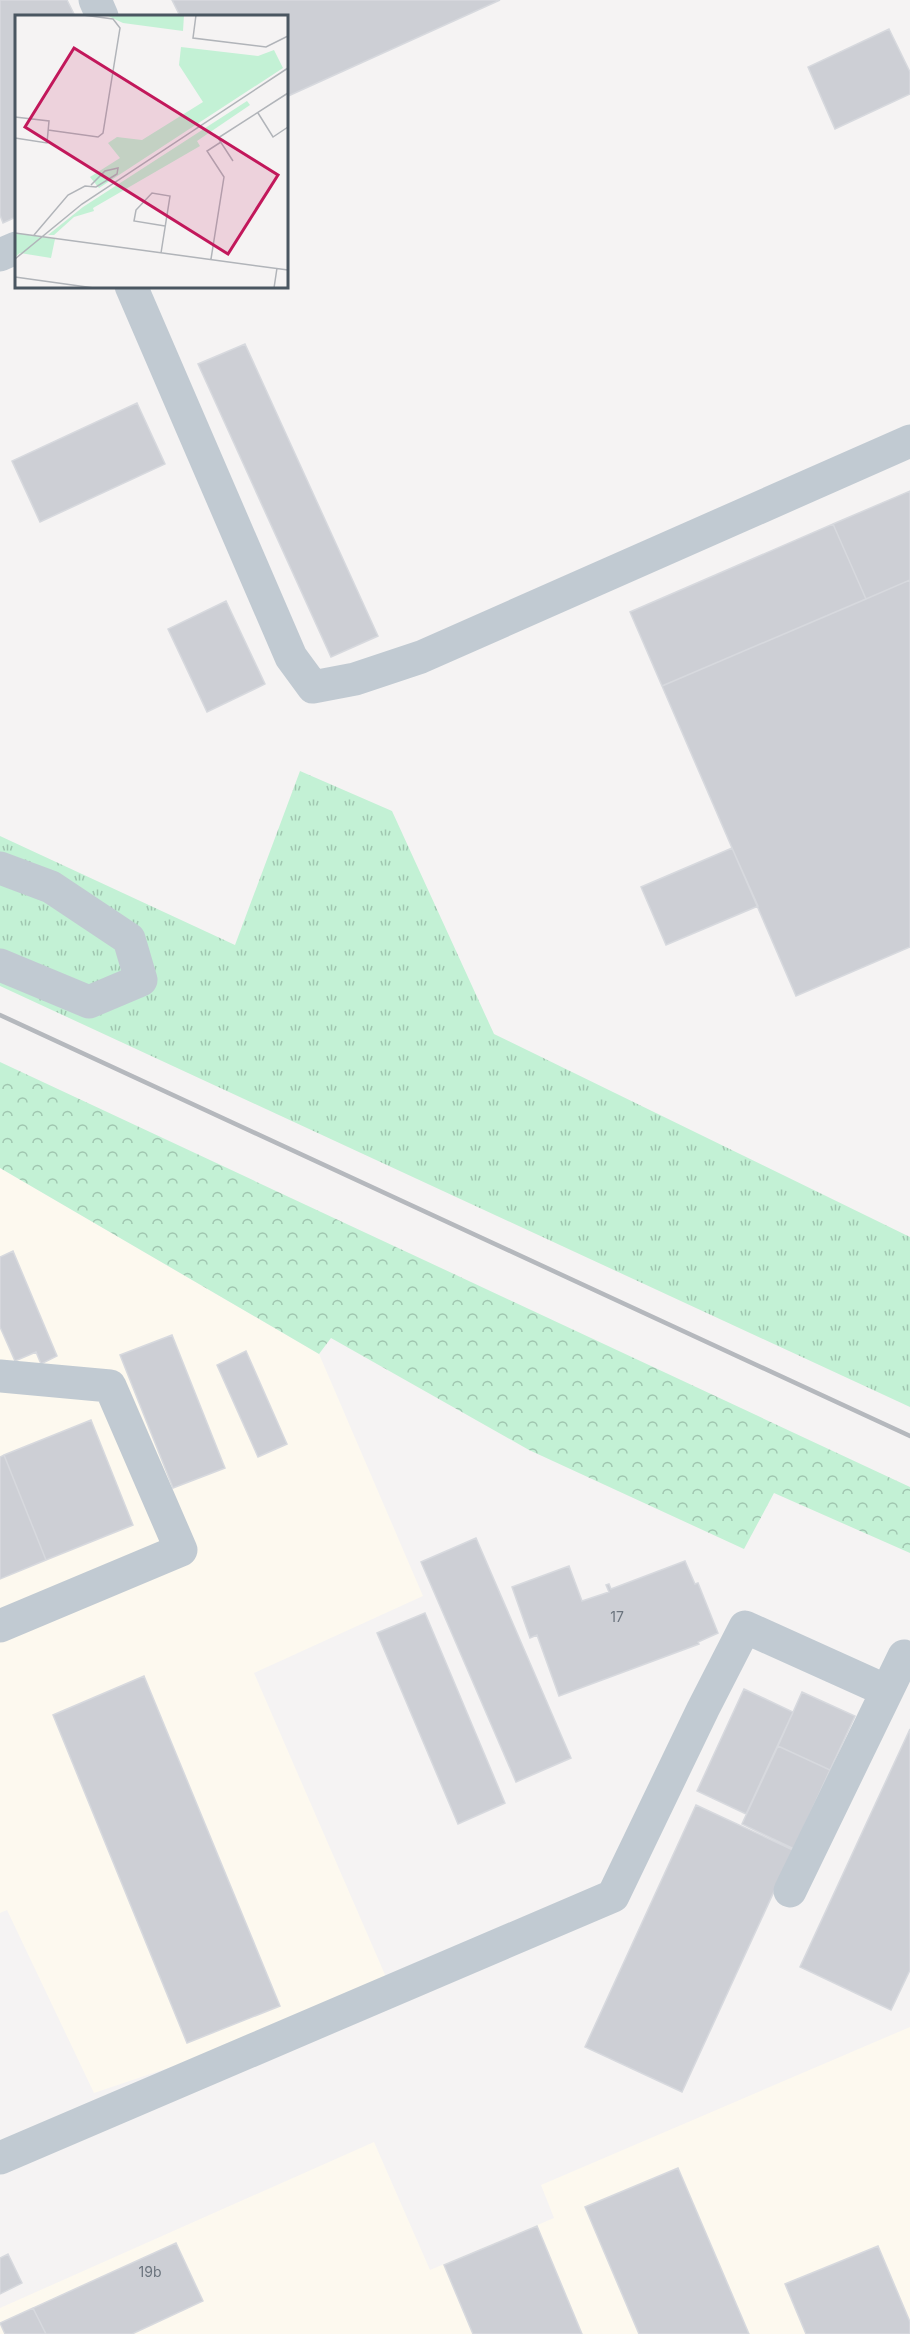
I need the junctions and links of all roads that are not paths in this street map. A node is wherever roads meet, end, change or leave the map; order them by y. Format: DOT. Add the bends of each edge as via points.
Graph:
graph roads {
  1 [pos="94,0"];
  2 [pos="102,15"];
  3 [pos="15,248"];
  4 [pos="0,255"];
  5 [pos="132,288"];
  6 [pos="910,441"];
  7 [pos="0,868"];
  8 [pos="0,965"];
  9 [pos="0,1376"];
  10 [pos="0,1626"];
  11 [pos="910,1659"];
  12 [pos="887,1691"];
  13 [pos="790,1891"];
  14 [pos="0,2158"];
  1 -- 2 [label="lane"];
  3 -- 4 [label="lane"];
  5 -- 6 [label="lane" via="291,657 313,687 355,679 421,657"];
  7 -- 8 [label="lane" via="51,886 129,939 141,980 89,1002"];
  9 -- 10 [label="lane" via="110,1386 181,1550"];
  11 -- 12 [label="lane" via="904,1656"];
  12 -- 13 [label="lane"];
  12 -- 14 [label="lane" via="746,1627 613,1896"];
}
